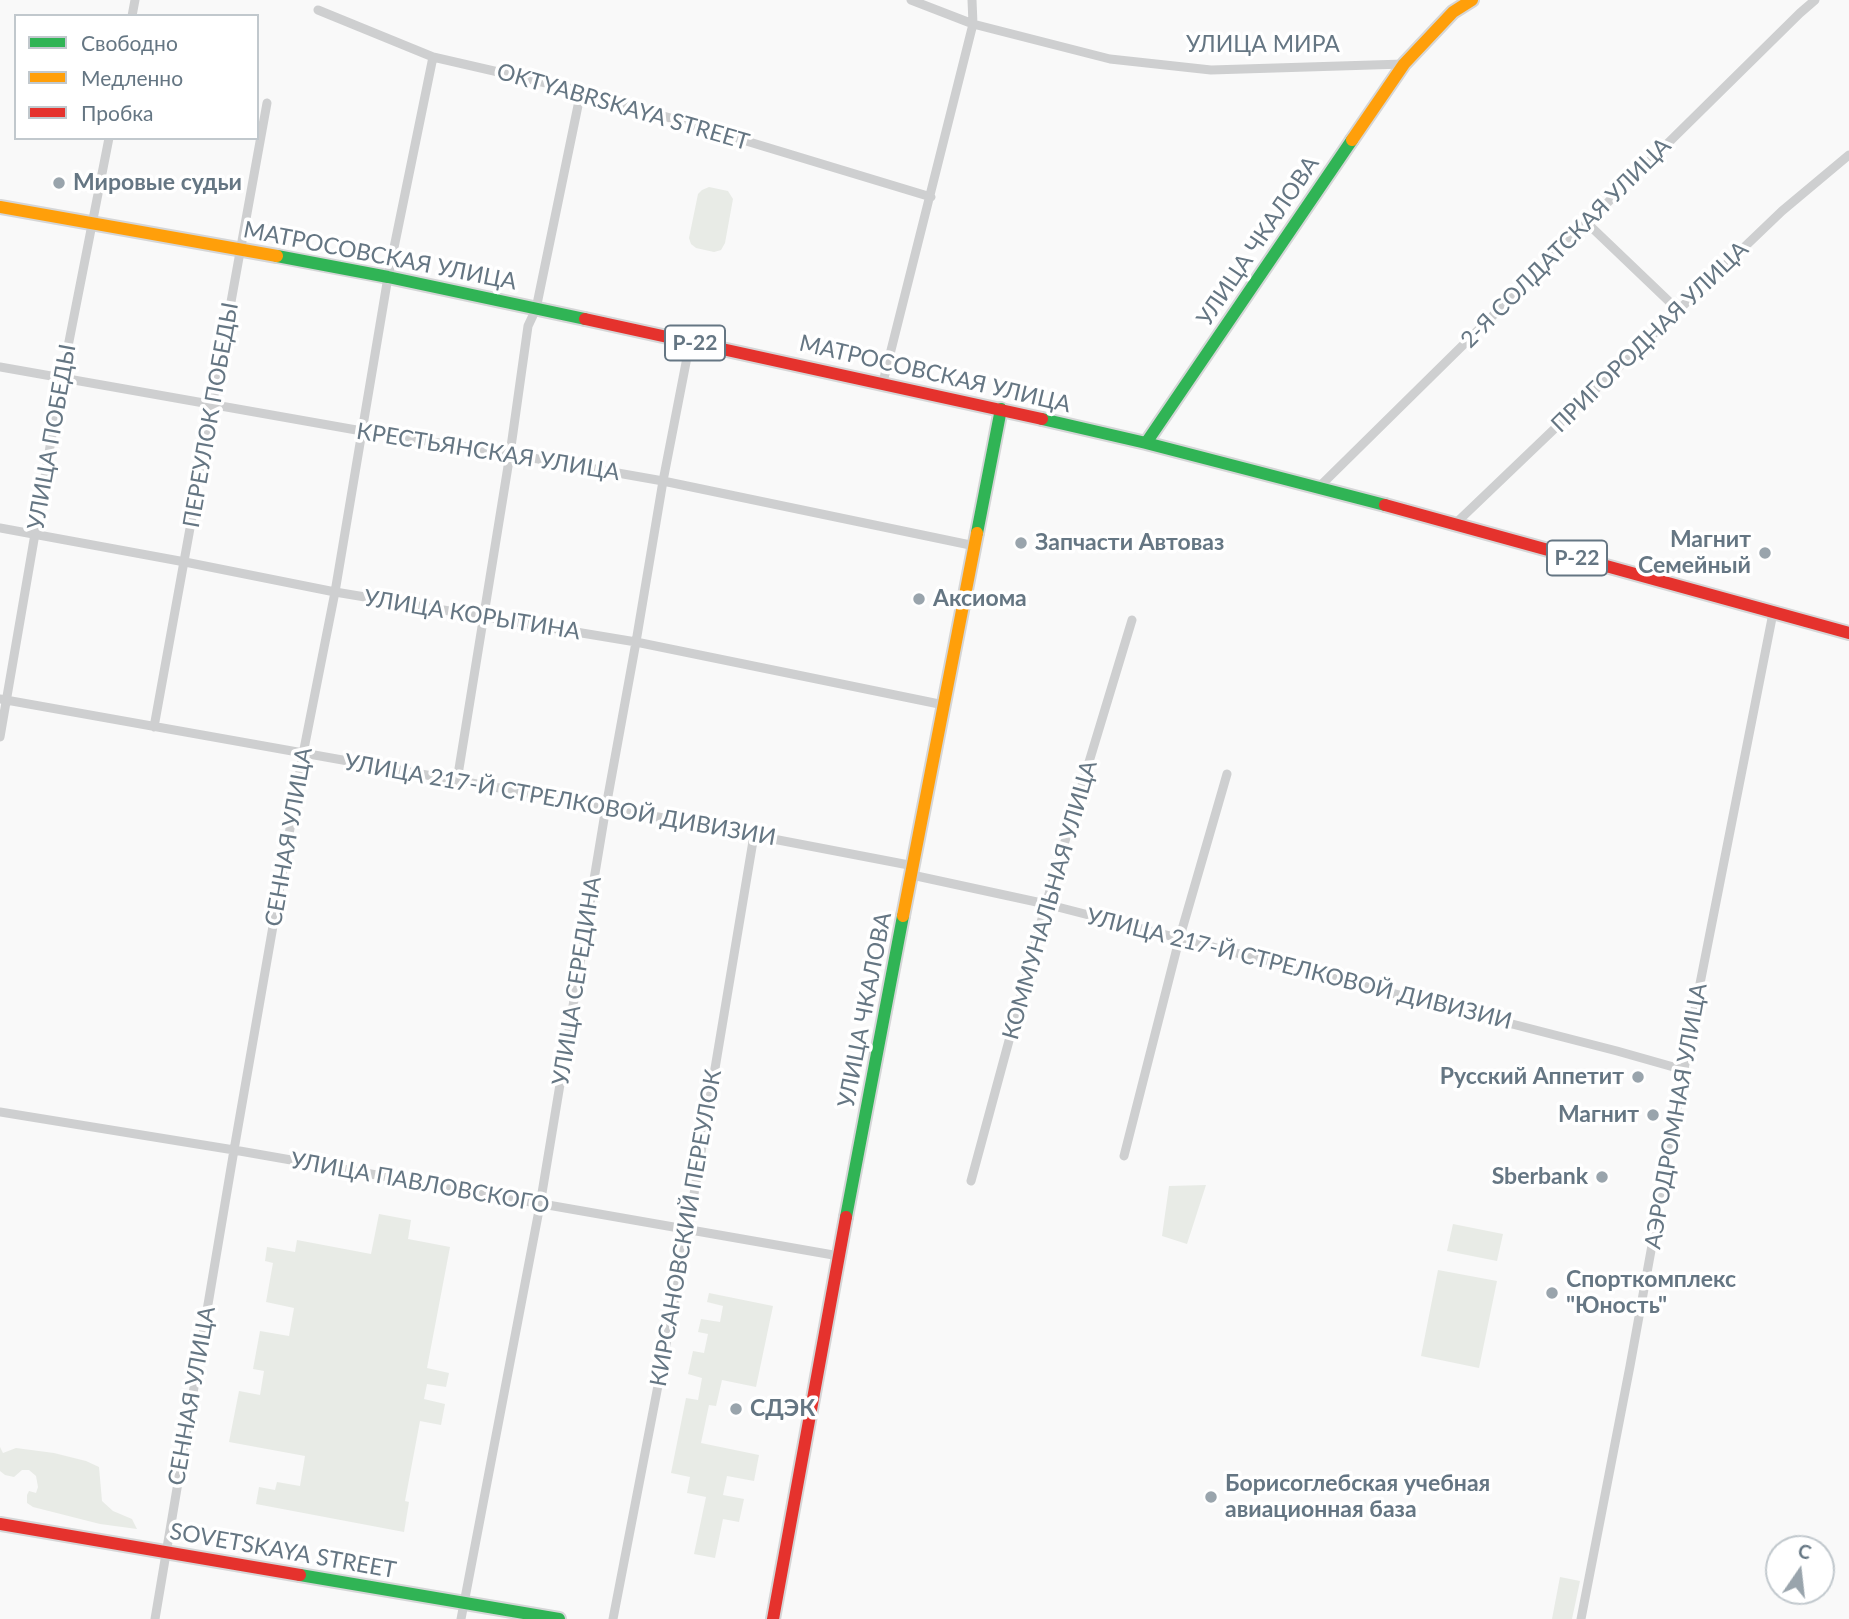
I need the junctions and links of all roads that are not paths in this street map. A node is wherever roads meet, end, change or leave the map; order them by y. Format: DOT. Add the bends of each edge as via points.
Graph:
graph roads {
  1 [pos="911,0"];
  2 [pos="972,0"];
  3 [pos="1472,0"];
  4 [pos="1815,0"];
  5 [pos="318,10"];
  6 [pos="973,24"];
  7 [pos="433,57"];
  8 [pos="1404,64"];
  9 [pos="581,91"];
  10 [pos="267,103"];
  11 [pos="109,140"];
  12 [pos="1849,155"];
  13 [pos="930,197"];
  14 [pos="0,207"];
  15 [pos="93,223"];
  16 [pos="1587,223"];
  17 [pos="242,249"];
  18 [pos="388,277"];
  19 [pos="536,309"];
  20 [pos="1678,310"];
  21 [pos="690,342"];
  22 [pos="0,367"];
  23 [pos="62,377"];
  24 [pos="883,382"];
  25 [pos="212,404"];
  26 [pos="1002,409"];
  27 [pos="362,431"];
  28 [pos="1146,443"];
  29 [pos="510,454"];
  30 [pos="663,481"];
  31 [pos="1318,488"];
  32 [pos="1455,524"];
  33 [pos="0,528"];
  34 [pos="34,534"];
  35 [pos="975,546"];
  36 [pos="185,562"];
  37 [pos="335,592"];
  38 [pos="1773,613"];
  39 [pos="483,616"];
  40 [pos="1132,620"];
  41 [pos="1849,633"];
  42 [pos="636,642"];
  43 [pos="3,700"];
  44 [pos="944,705"];
  45 [pos="154,727"];
  46 [pos="0,737"];
  47 [pos="303,754"];
  48 [pos="1227,774"];
  49 [pos="457,781"];
  50 [pos="606,807"];
  51 [pos="754,835"];
  52 [pos="913,871"];
  53 [pos="1046,904"];
  54 [pos="1180,940"];
  55 [pos="1684,1070"];
  56 [pos="0,1112"];
  57 [pos="234,1150"];
  58 [pos="1124,1156"];
  59 [pos="971,1181"];
  60 [pos="540,1205"];
  61 [pos="688,1230"];
  62 [pos="839,1256"];
  63 [pos="0,1524"];
  64 [pos="166,1552"];
  65 [pos="464,1603"];
  66 [pos="155,1619"];
  67 [pos="461,1619"];
  68 [pos="559,1619"];
  69 [pos="613,1619"];
  70 [pos="773,1619"];
  71 [pos="1581,1619"];
  1 -- 6 [label="street, УЛИЦА МИРА"];
  2 -- 6 [label="street"];
  3 -- 8 [label="main road" via="1453,12"];
  4 -- 16 [label="street, 2-Я СОЛДАТСКАЯ УЛИЦА"];
  5 -- 7 [label="street, OKTYABRSKAYA STREET"];
  6 -- 8 [label="street, УЛИЦА МИРА" via="1110,60 1211,70"];
  6 -- 13 [label="street"];
  7 -- 9 [label="street, OKTYABRSKAYA STREET"];
  7 -- 18 [label="street, СЕННАЯ УЛИЦА"];
  8 -- 28 [label="main road, УЛИЦА ЧКАЛОВА"];
  9 -- 13 [label="street, OKTYABRSKAYA STREET"];
  9 -- 19 [label="street"];
  10 -- 17 [label="street, ПЕРЕУЛОК ПОБЕДЫ"];
  11 -- 15 [label="street, УЛИЦА ПОБЕДЫ"];
  12 -- 20 [label="street, ПРИГОРОДНАЯ УЛИЦА" via="1782,211"];
  13 -- 24 [label="street"];
  14 -- 15 [label="main road, МАТРОСОВСКАЯ УЛИЦА / Р-22"];
  15 -- 17 [label="main road, МАТРОСОВСКАЯ УЛИЦА / Р-22"];
  15 -- 23 [label="street, УЛИЦА ПОБЕДЫ"];
  16 -- 20 [label="street"];
  16 -- 31 [label="street, 2-Я СОЛДАТСКАЯ УЛИЦА"];
  17 -- 18 [label="main road, МАТРОСОВСКАЯ УЛИЦА / Р-22"];
  17 -- 25 [label="street, ПЕРЕУЛОК ПОБЕДЫ"];
  18 -- 19 [label="main road, МАТРОСОВСКАЯ УЛИЦА / Р-22"];
  18 -- 27 [label="street, СЕННАЯ УЛИЦА"];
  19 -- 21 [label="main road, МАТРОСОВСКАЯ УЛИЦА / Р-22"];
  19 -- 29 [label="street" via="528,326"];
  20 -- 32 [label="street, ПРИГОРОДНАЯ УЛИЦА"];
  21 -- 24 [label="main road, МАТРОСОВСКАЯ УЛИЦА / Р-22"];
  21 -- 30 [label="street, УЛИЦА СЕРЕДИНА"];
  22 -- 23 [label="street, КРЕСТЬЯНСКАЯ УЛИЦА"];
  23 -- 25 [label="street, КРЕСТЬЯНСКАЯ УЛИЦА"];
  23 -- 34 [label="street, УЛИЦА ПОБЕДЫ"];
  24 -- 26 [label="main road, МАТРОСОВСКАЯ УЛИЦА / Р-22"];
  25 -- 27 [label="street, КРЕСТЬЯНСКАЯ УЛИЦА"];
  25 -- 36 [label="street, ПЕРЕУЛОК ПОБЕДЫ"];
  26 -- 28 [label="main road, МАТРОСОВСКАЯ УЛИЦА / Р-22"];
  26 -- 35 [label="main road, УЛИЦА ЧКАЛОВА"];
  27 -- 29 [label="street, КРЕСТЬЯНСКАЯ УЛИЦА"];
  27 -- 37 [label="street, СЕННАЯ УЛИЦА"];
  28 -- 31 [label="main road, МАТРОСОВСКАЯ УЛИЦА / Р-22"];
  29 -- 30 [label="street, КРЕСТЬЯНСКАЯ УЛИЦА"];
  29 -- 39 [label="street"];
  30 -- 35 [label="street, КРЕСТЬЯНСКАЯ УЛИЦА"];
  30 -- 42 [label="street, УЛИЦА СЕРЕДИНА"];
  31 -- 32 [label="main road, МАТРОСОВСКАЯ УЛИЦА / Р-22"];
  32 -- 38 [label="main road, МАТРОСОВСКАЯ УЛИЦА / Р-22"];
  33 -- 34 [label="street, УЛИЦА КОРЫТИНА"];
  34 -- 36 [label="street, УЛИЦА КОРЫТИНА"];
  34 -- 43 [label="street, УЛИЦА ПОБЕДЫ"];
  35 -- 44 [label="main road, УЛИЦА ЧКАЛОВА"];
  36 -- 37 [label="street, УЛИЦА КОРЫТИНА"];
  36 -- 45 [label="street, ПЕРЕУЛОК ПОБЕДЫ"];
  37 -- 39 [label="street, УЛИЦА КОРЫТИНА"];
  37 -- 47 [label="street, СЕННАЯ УЛИЦА"];
  38 -- 41 [label="main road, МАТРОСОВСКАЯ УЛИЦА / Р-22"];
  38 -- 55 [label="street, АЭРОДРОМНАЯ УЛИЦА"];
  39 -- 42 [label="street, УЛИЦА КОРЫТИНА"];
  39 -- 49 [label="street"];
  40 -- 53 [label="street, КОММУНАЛЬНАЯ УЛИЦА"];
  42 -- 44 [label="street, УЛИЦА КОРЫТИНА"];
  42 -- 50 [label="street, УЛИЦА СЕРЕДИНА"];
  43 -- 45 [label="street, УЛИЦА 217-Й СТРЕЛКОВОЙ ДИВИЗИИ"];
  43 -- 46 [label="street, УЛИЦА ПОБЕДЫ"];
  44 -- 52 [label="main road, УЛИЦА ЧКАЛОВА"];
  45 -- 47 [label="street, УЛИЦА 217-Й СТРЕЛКОВОЙ ДИВИЗИИ"];
  47 -- 49 [label="street, УЛИЦА 217-Й СТРЕЛКОВОЙ ДИВИЗИИ"];
  47 -- 57 [label="street, СЕННАЯ УЛИЦА"];
  48 -- 54 [label="street"];
  49 -- 50 [label="street, УЛИЦА 217-Й СТРЕЛКОВОЙ ДИВИЗИИ"];
  50 -- 51 [label="street, УЛИЦА 217-Й СТРЕЛКОВОЙ ДИВИЗИИ"];
  50 -- 60 [label="street, УЛИЦА СЕРЕДИНА"];
  51 -- 52 [label="street, УЛИЦА 217-Й СТРЕЛКОВОЙ ДИВИЗИИ"];
  51 -- 61 [label="street, КИРСАНОВСКИЙ ПЕРЕУЛОК"];
  52 -- 53 [label="street, УЛИЦА 217-Й СТРЕЛКОВОЙ ДИВИЗИИ"];
  52 -- 62 [label="main road, УЛИЦА ЧКАЛОВА"];
  53 -- 54 [label="street, УЛИЦА 217-Й СТРЕЛКОВОЙ ДИВИЗИИ"];
  53 -- 59 [label="street, КОММУНАЛЬНАЯ УЛИЦА"];
  54 -- 55 [label="street, УЛИЦА 217-Й СТРЕЛКОВОЙ ДИВИЗИИ"];
  54 -- 58 [label="street"];
  55 -- 71 [label="street, АЭРОДРОМНАЯ УЛИЦА"];
  56 -- 57 [label="street, УЛИЦА ПАВЛОВСКОГО"];
  57 -- 60 [label="street, УЛИЦА ПАВЛОВСКОГО"];
  57 -- 64 [label="street, СЕННАЯ УЛИЦА"];
  60 -- 61 [label="street, УЛИЦА ПАВЛОВСКОГО"];
  60 -- 65 [label="street, УЛИЦА СЕРЕДИНА"];
  61 -- 62 [label="street, УЛИЦА ПАВЛОВСКОГО"];
  61 -- 69 [label="street, КИРСАНОВСКИЙ ПЕРЕУЛОК"];
  62 -- 70 [label="main road, УЛИЦА ЧКАЛОВА"];
  63 -- 64 [label="main road, SOVETSKAYA STREET"];
  64 -- 65 [label="main road, SOVETSKAYA STREET"];
  64 -- 66 [label="street, СЕННАЯ УЛИЦА"];
  65 -- 67 [label="street, УЛИЦА СЕРЕДИНА"];
  65 -- 68 [label="main road, SOVETSKAYA STREET"];
}
